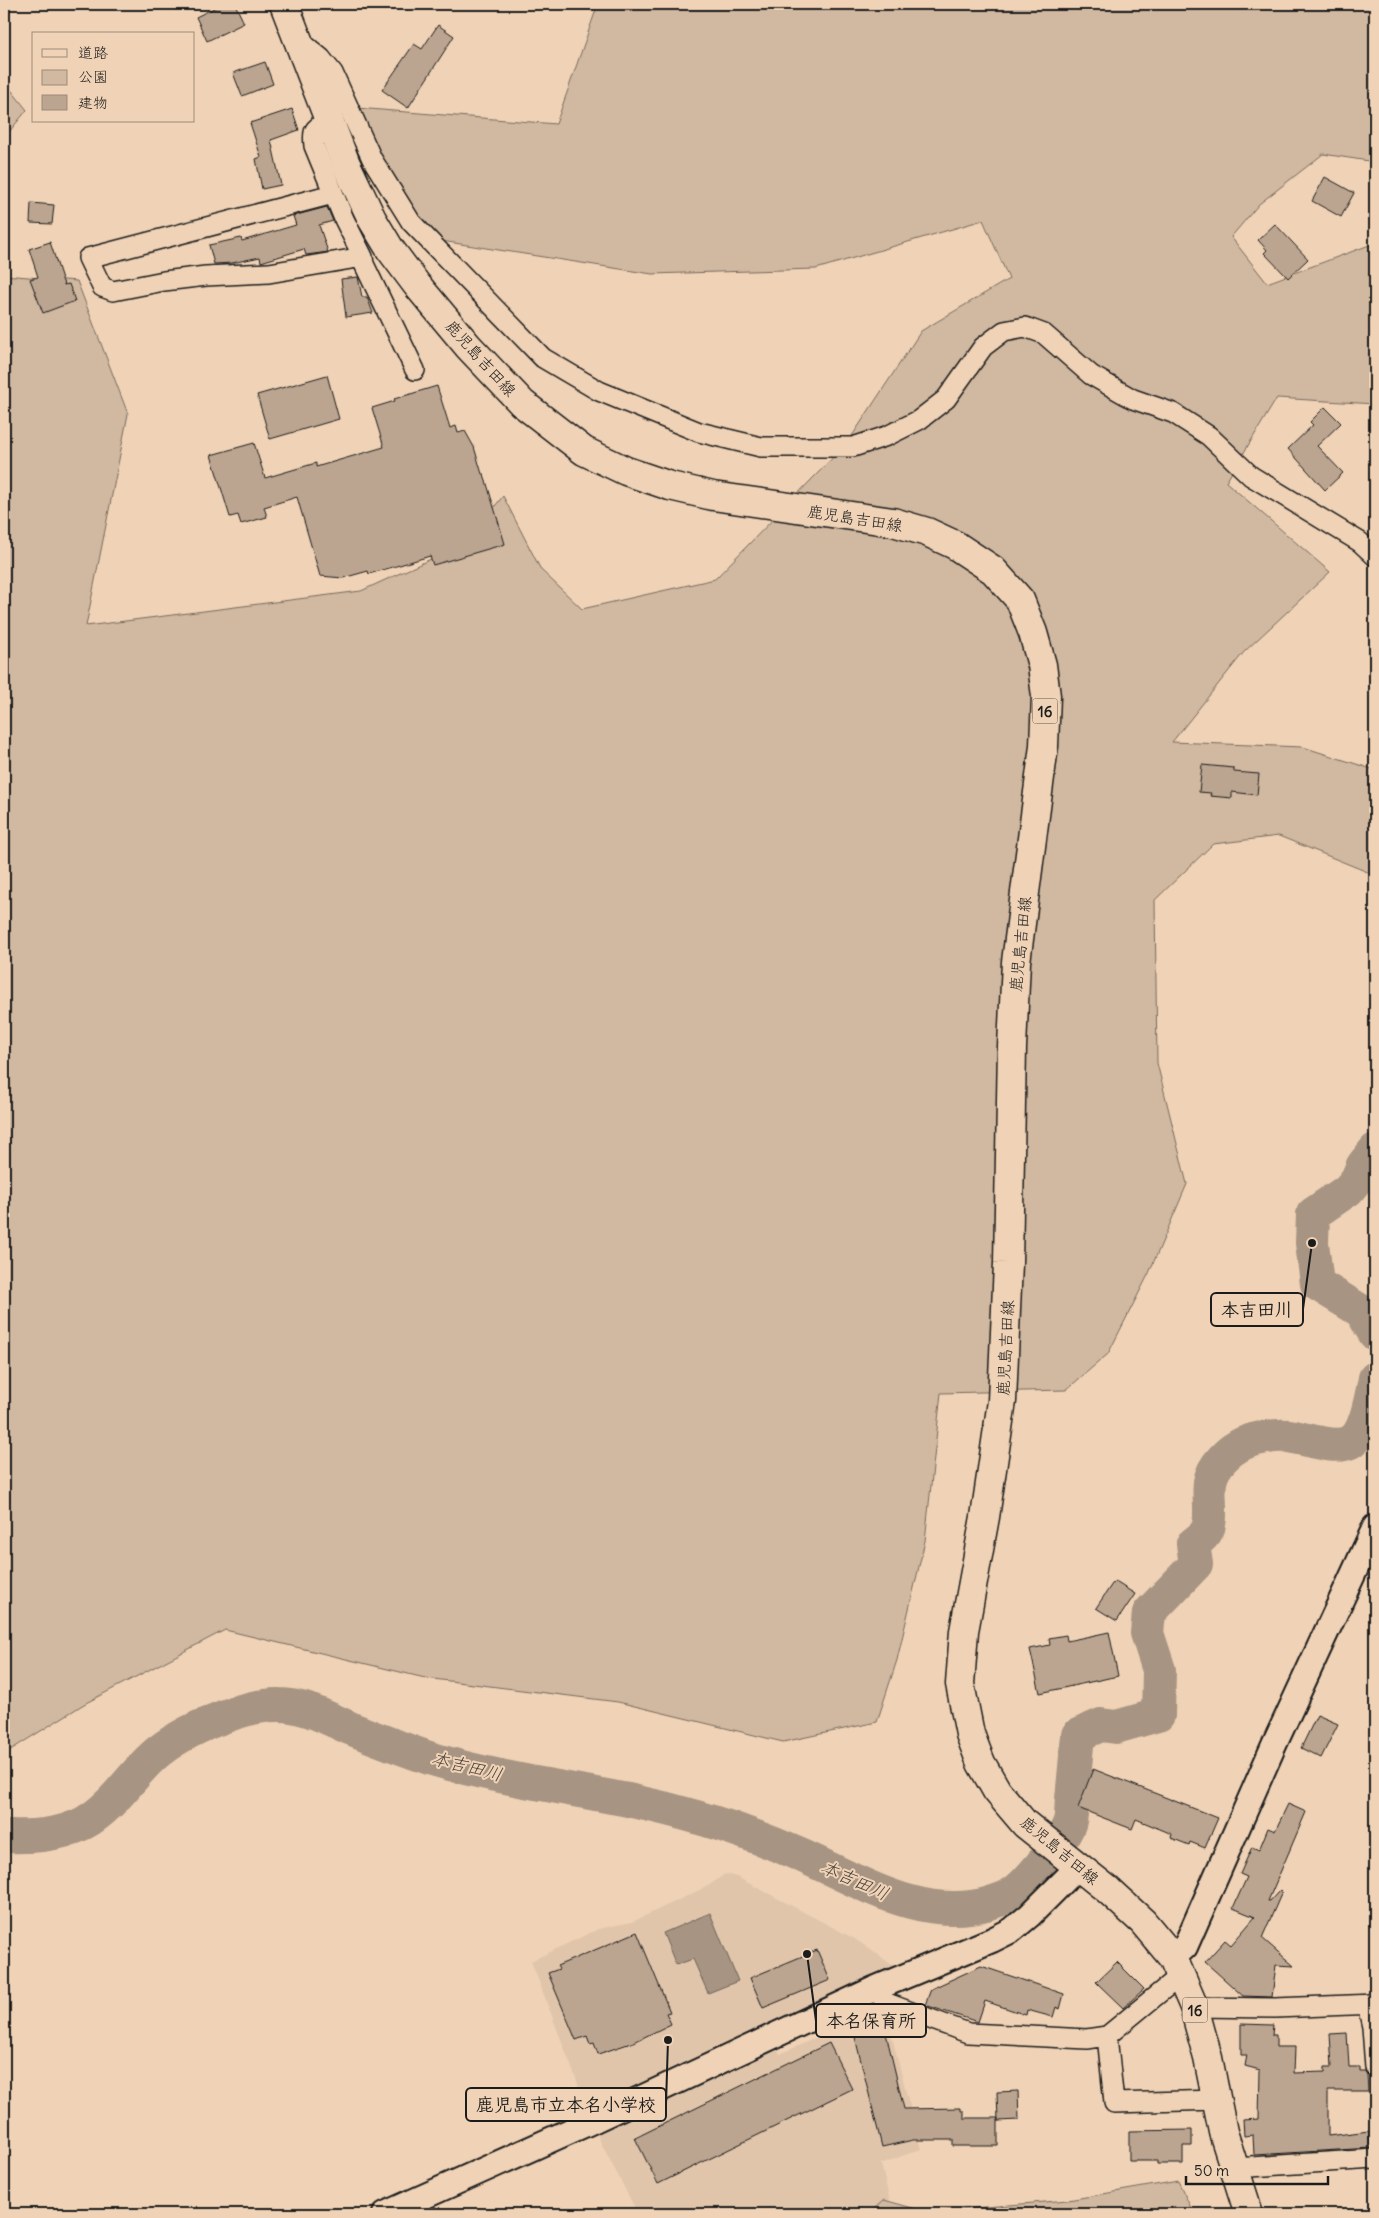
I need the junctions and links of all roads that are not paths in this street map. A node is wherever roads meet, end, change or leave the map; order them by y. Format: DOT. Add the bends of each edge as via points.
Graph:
graph roads {
  1 [pos="284,4"];
  2 [pos="296,38"];
  3 [pos="328,120"];
  4 [pos="332,194"];
  5 [pos="363,257"];
  6 [pos="414,370"];
  7 [pos="1375,556"];
  8 [pos="1375,1527"];
  9 [pos="1069,1860"];
  10 [pos="1176,1967"];
  11 [pos="874,1989"];
  12 [pos="1371,2004"];
  13 [pos="1194,2007"];
  14 [pos="1107,2036"];
  15 [pos="1375,2068"];
  16 [pos="1217,2100"];
  17 [pos="1375,2159"];
  18 [pos="1234,2168"];
  19 [pos="386,2214"];
  20 [pos="1249,2214"];
  1 -- 2 [label="main road, 鹿児島吉田線 / 16"];
  2 -- 3 [label="main road, 鹿児島吉田線 / 16"];
  2 -- 7 [label="street" via="321,58 333,73 372,159 411,222 543,358 599,391 699,432 761,447 853,447 887,436 919,420 946,399 983,347 1004,332 1024,327 1044,334 1091,375 1133,399 1173,412 1209,436 1252,476 1360,542"];
  3 -- 4 [label="street" via="312,134"];
  3 -- 9 [label="main road, 鹿児島吉田線 / 16" via="372,219 390,250 468,346 522,404 584,451 626,471 670,486 713,496 893,522 927,532 955,545 993,570 1020,600 1042,665 1046,696 1044,746 1016,962 1004,1380 986,1517 964,1630 960,1684 970,1734 997,1791 1025,1824"];
  4 -- 5 [label="street"];
  4 -- 5 [label="street" via="88,258 102,287 113,291 206,276 269,274"];
  5 -- 6 [label="street"];
  8 -- 10 [label="street"];
  9 -- 10 [label="main road, 鹿児島吉田線 / 16" via="1143,1922"];
  9 -- 11 [label="street" via="1030,1915 1012,1930"];
  10 -- 13 [label="main road, 鹿児島吉田線 / 16"];
  10 -- 14 [label="street"];
  11 -- 14 [label="street" via="887,2003 968,2033 1087,2039"];
  11 -- 19 [label="street"];
  12 -- 13 [label="street"];
  12 -- 15 [label="street"];
  13 -- 16 [label="main road, 鹿児島吉田線 / 16"];
  14 -- 16 [label="street" via="1114,2103"];
  16 -- 18 [label="main road, 鹿児島吉田線 / 16"];
  17 -- 18 [label="street"];
  18 -- 20 [label="main road, 鹿児島吉田線 / 16"];
}
